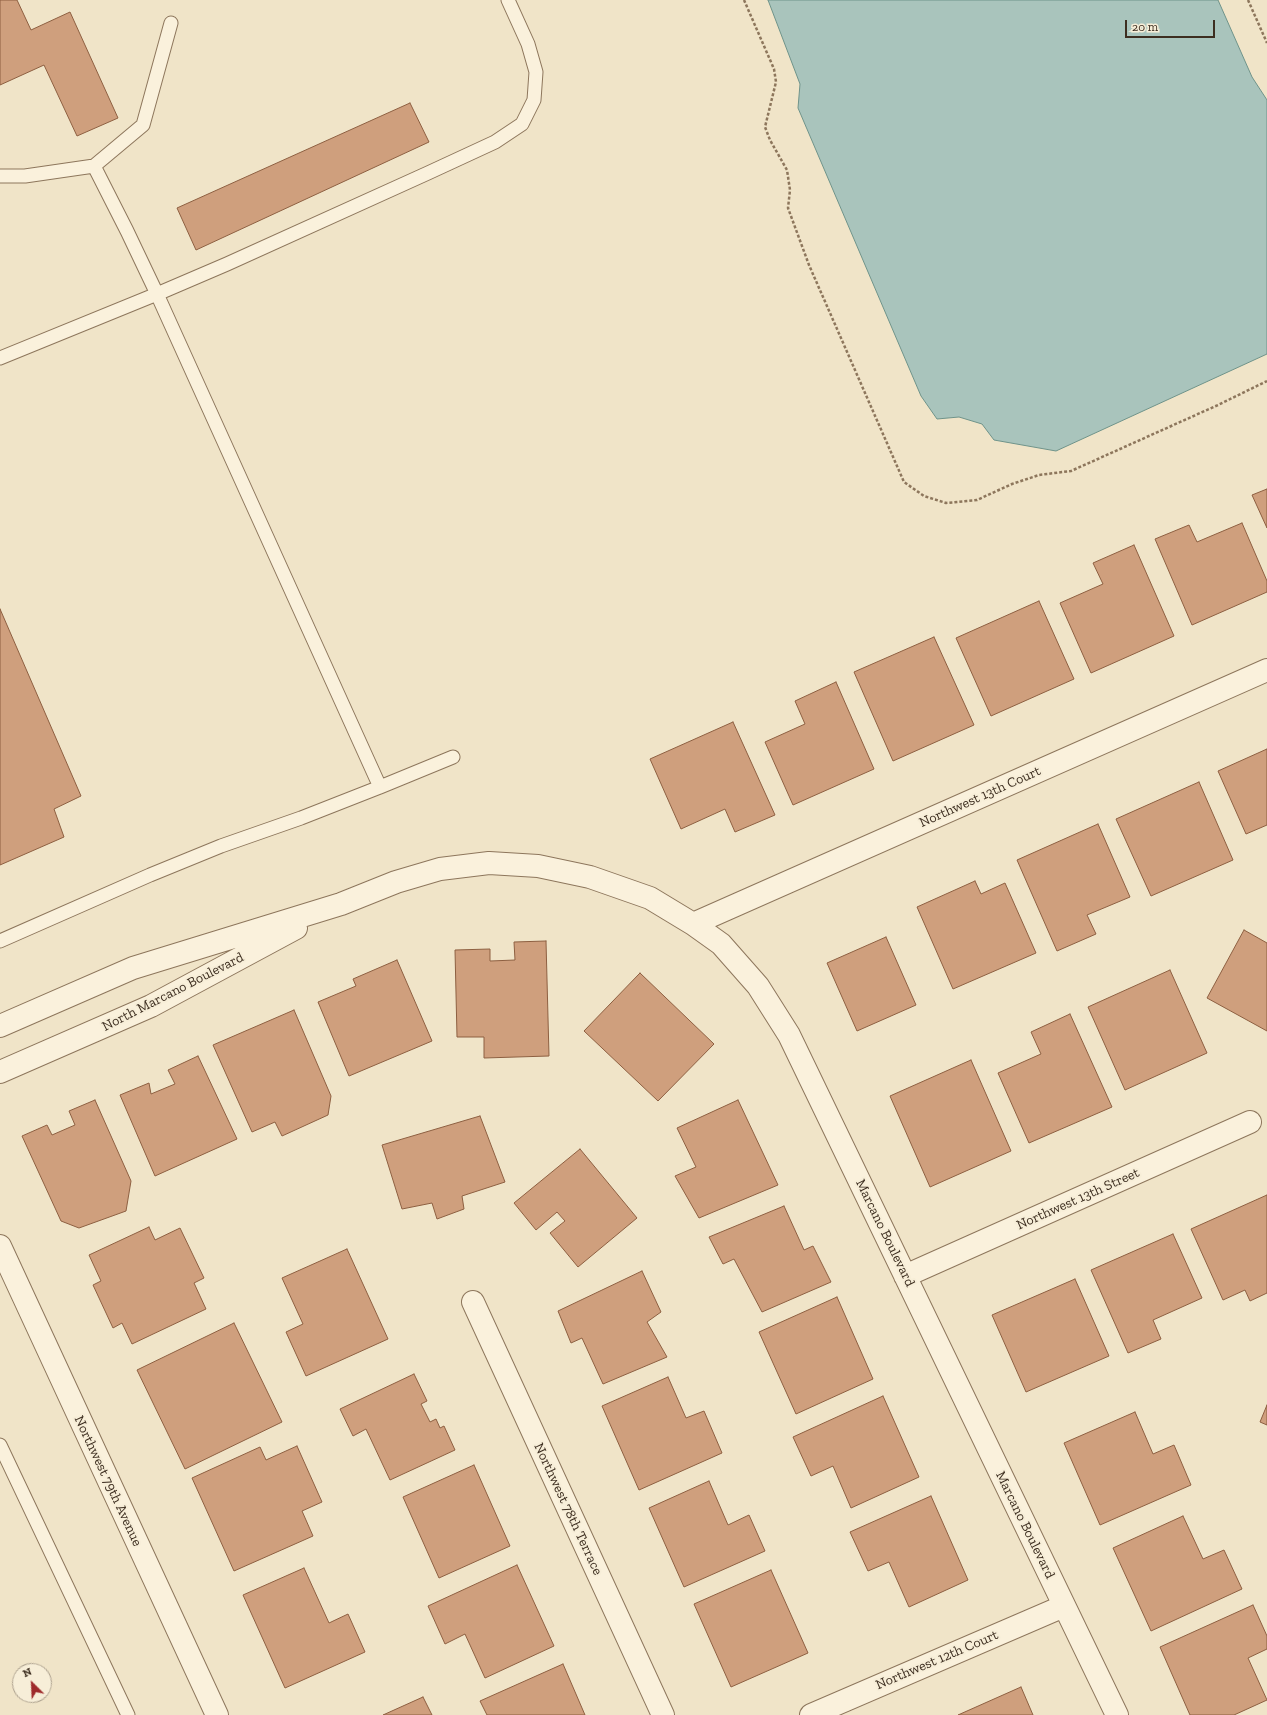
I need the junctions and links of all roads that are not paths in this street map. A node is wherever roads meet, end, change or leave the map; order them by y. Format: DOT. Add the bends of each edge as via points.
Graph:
graph roads {
  1 [pos="508,0"];
  2 [pos="171,23"];
  3 [pos="94,166"];
  4 [pos="0,176"];
  5 [pos="157,294"];
  6 [pos="0,358"];
  7 [pos="1267,670"];
  8 [pos="453,757"];
  9 [pos="380,787"];
  10 [pos="538,866"];
  11 [pos="341,904"];
  12 [pos="693,924"];
  13 [pos="0,941"];
  14 [pos="0,1026"];
  15 [pos="0,1072"];
  16 [pos="1250,1122"];
  17 [pos="0,1246"];
  18 [pos="905,1276"];
  19 [pos="473,1302"];
  20 [pos="0,1445"];
  21 [pos="1064,1606"];
  22 [pos="128,1715"];
  23 [pos="217,1715"];
  24 [pos="663,1715"];
  25 [pos="811,1715"];
  26 [pos="1117,1715"];
  1 -- 5 [label="lane" via="528,44 536,72 534,100 522,124 495,142 435,170"];
  2 -- 3 [label="lane" via="143,125"];
  3 -- 4 [label="lane" via="25,176"];
  3 -- 5 [label="lane"];
  5 -- 6 [label="lane"];
  5 -- 9 [label="lane"];
  7 -- 12 [label="street, Northwest 13th Court"];
  8 -- 9 [label="lane"];
  9 -- 13 [label="lane" via="221,846"];
  10 -- 11 [label="street, North Marcano Boulevard" via="489,863 440,869 396,882"];
  10 -- 12 [label="street, Marcano Boulevard" via="590,877 650,898"];
  11 -- 14 [label="street, North Marcano Boulevard" via="133,968"];
  11 -- 15 [label="street, North Marcano Boulevard" via="151,1006"];
  12 -- 18 [label="street, Marcano Boulevard" via="720,944 758,986 789,1035"];
  16 -- 18 [label="street, Northwest 13th Street"];
  17 -- 23 [label="street, Northwest 79th Avenue"];
  18 -- 21 [label="street, Marcano Boulevard"];
  19 -- 24 [label="street, Northwest 78th Terrace"];
  20 -- 22 [label="lane"];
  21 -- 25 [label="street, Northwest 12th Court"];
  21 -- 26 [label="street, Marcano Boulevard"];
}
